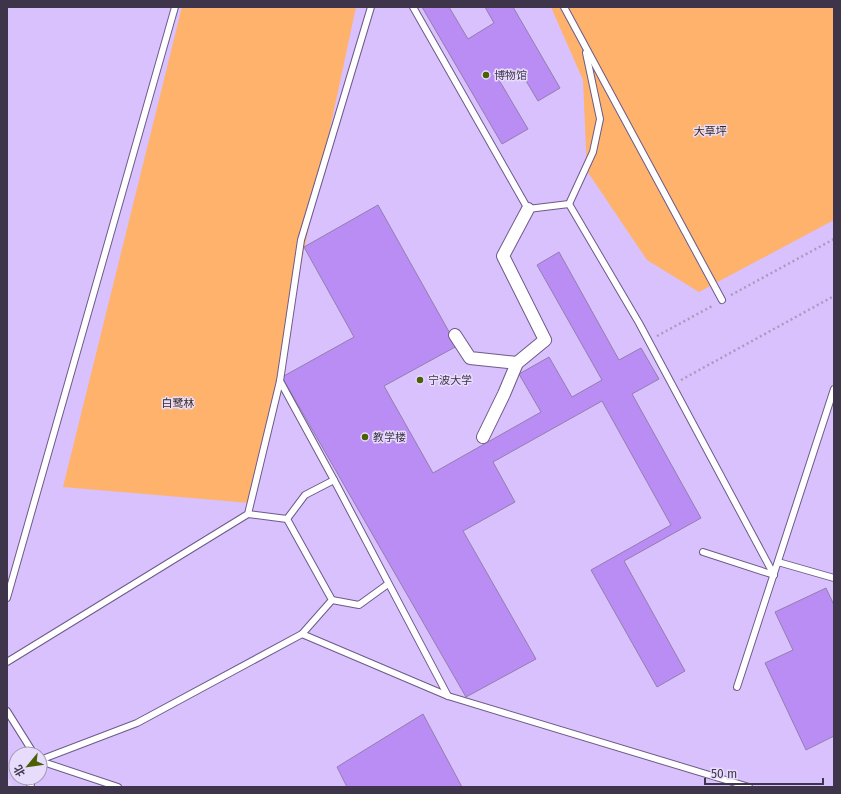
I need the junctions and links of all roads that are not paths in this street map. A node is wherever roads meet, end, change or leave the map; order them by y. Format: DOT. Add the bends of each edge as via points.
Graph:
graph roads {
  1 [pos="175,7"];
  2 [pos="371,7"];
  3 [pos="413,7"];
  4 [pos="564,7"];
  5 [pos="585,46"];
  6 [pos="569,204"];
  7 [pos="528,209"];
  8 [pos="722,300"];
  9 [pos="455,335"];
  10 [pos="517,363"];
  11 [pos="280,381"];
  12 [pos="834,390"];
  13 [pos="483,437"];
  14 [pos="334,480"];
  15 [pos="248,514"];
  16 [pos="287,519"];
  17 [pos="703,552"];
  18 [pos="778,562"];
  19 [pos="774,575"];
  20 [pos="834,578"];
  21 [pos="388,584"];
  22 [pos="7,598"];
  23 [pos="332,600"];
  24 [pos="302,634"];
  25 [pos="7,662"];
  26 [pos="737,687"];
  27 [pos="448,696"];
  28 [pos="7,711"];
  29 [pos="29,746"];
  30 [pos="48,758"];
  31 [pos="48,764"];
  32 [pos="118,787"];
  33 [pos="749,787"];
  1 -- 22 [label="lane"];
  2 -- 11 [label="lane" via="301,240"];
  3 -- 7 [label="lane"];
  4 -- 5 [label="lane"];
  5 -- 6 [label="lane" via="600,119 593,152"];
  5 -- 8 [label="lane"];
  6 -- 7 [label="lane"];
  6 -- 19 [label="lane" via="648,341"];
  7 -- 10 [label="street" via="503,256 545,340"];
  9 -- 10 [label="street" via="470,358"];
  10 -- 13 [label="street"];
  11 -- 14 [label="lane"];
  11 -- 15 [label="lane"];
  12 -- 18 [label="lane"];
  14 -- 16 [label="lane" via="305,495"];
  14 -- 21 [label="lane"];
  15 -- 16 [label="lane"];
  15 -- 25 [label="lane"];
  16 -- 23 [label="lane"];
  17 -- 19 [label="lane"];
  18 -- 19 [label="lane"];
  18 -- 20 [label="lane"];
  19 -- 26 [label="lane"];
  21 -- 23 [label="lane" via="359,605"];
  21 -- 27 [label="lane"];
  23 -- 24 [label="lane"];
  24 -- 27 [label="lane"];
  24 -- 30 [label="lane" via="137,723"];
  27 -- 33 [label="lane"];
  28 -- 29 [label="lane"];
  31 -- 32 [label="lane"];
}
